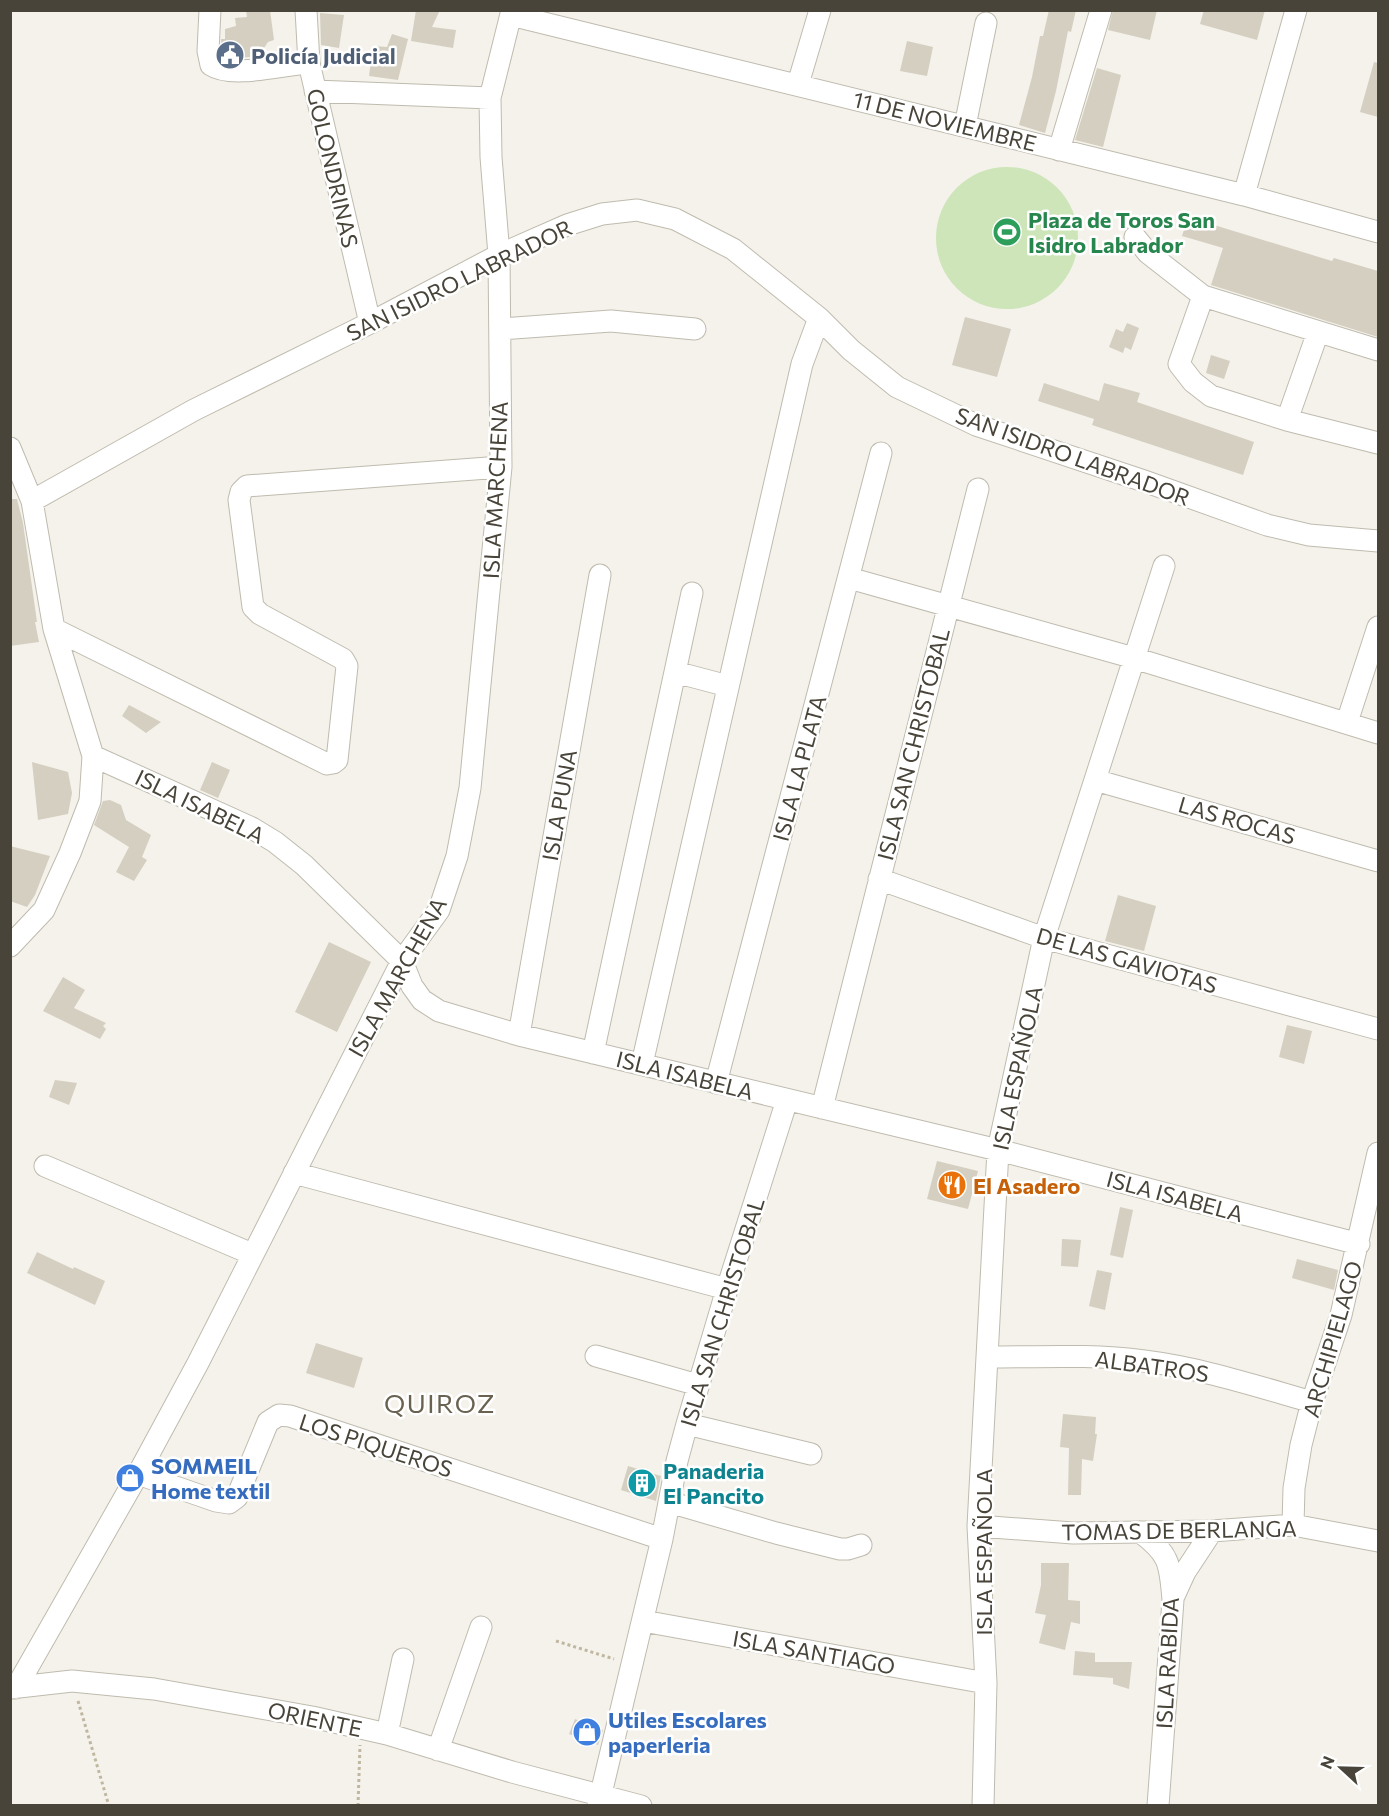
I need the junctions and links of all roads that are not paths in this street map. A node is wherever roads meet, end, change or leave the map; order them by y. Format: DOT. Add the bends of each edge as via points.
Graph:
graph roads {
  1 [pos="210,10"];
  2 [pos="306,10"];
  3 [pos="820,10"];
  4 [pos="1101,10"];
  5 [pos="1296,10"];
  6 [pos="512,13"];
  7 [pos="986,23"];
  8 [pos="309,63"];
  9 [pos="798,84"];
  10 [pos="315,91"];
  11 [pos="490,98"];
  12 [pos="965,126"];
  13 [pos="1059,150"];
  14 [pos="1244,195"];
  15 [pos="1378,232"];
  16 [pos="1135,237"];
  17 [pos="500,255"];
  18 [pos="1203,296"];
  19 [pos="819,318"];
  20 [pos="370,323"];
  21 [pos="695,329"];
  22 [pos="501,330"];
  23 [pos="1318,332"];
  24 [pos="1378,350"];
  25 [pos="1287,420"];
  26 [pos="1378,444"];
  27 [pos="881,453"];
  28 [pos="15,458"];
  29 [pos="501,467"];
  30 [pos="978,489"];
  31 [pos="32,501"];
  32 [pos="1378,541"];
  33 [pos="1164,566"];
  34 [pos="600,575"];
  35 [pos="849,578"];
  36 [pos="692,593"];
  37 [pos="948,606"];
  38 [pos="1378,627"];
  39 [pos="54,629"];
  40 [pos="1134,658"];
  41 [pos="675,672"];
  42 [pos="728,686"];
  43 [pos="1347,722"];
  44 [pos="1378,733"];
  45 [pos="93,756"];
  46 [pos="1095,780"];
  47 [pos="1378,861"];
  48 [pos="879,879"];
  49 [pos="1044,938"];
  50 [pos="10,946"];
  51 [pos="402,961"];
  52 [pos="1378,1029"];
  53 [pos="519,1035"];
  54 [pos="593,1053"];
  55 [pos="642,1064"];
  56 [pos="716,1083"];
  57 [pos="787,1100"];
  58 [pos="822,1108"];
  59 [pos="998,1150"];
  60 [pos="1378,1153"];
  61 [pos="45,1166"];
  62 [pos="294,1173"];
  63 [pos="1359,1244"];
  64 [pos="252,1254"];
  65 [pos="727,1289"];
  66 [pos="596,1356"];
  67 [pos="988,1357"];
  68 [pos="698,1385"];
  69 [pos="1312,1401"];
  70 [pos="687,1424"];
  71 [pos="811,1454"];
  72 [pos="138,1473"];
  73 [pos="669,1502"];
  74 [pos="1293,1525"];
  75 [pos="978,1526"];
  76 [pos="1140,1532"];
  77 [pos="1212,1532"];
  78 [pos="662,1539"];
  79 [pos="1378,1541"];
  80 [pos="861,1545"];
  81 [pos="1173,1600"];
  82 [pos="643,1621"];
  83 [pos="481,1627"];
  84 [pos="403,1659"];
  85 [pos="986,1683"];
  86 [pos="13,1688"];
  87 [pos="387,1734"];
  88 [pos="438,1750"];
  89 [pos="602,1802"];
  90 [pos="636,1805"];
  91 [pos="983,1806"];
  92 [pos="1158,1806"];
  1 -- 8 [label="street" via="208,51 215,67 238,70"];
  2 -- 8 [label="street, GOLONDRINAS"];
  3 -- 9 [label="street"];
  4 -- 13 [label="street"];
  5 -- 14 [label="street"];
  6 -- 9 [label="street, 11 DE NOVIEMBRE"];
  6 -- 11 [label="street, ISLA MARCHENA"];
  7 -- 12 [label="street"];
  8 -- 10 [label="street, GOLONDRINAS"];
  9 -- 12 [label="street, 11 DE NOVIEMBRE"];
  10 -- 11 [label="street"];
  10 -- 20 [label="street, GOLONDRINAS"];
  11 -- 17 [label="street, ISLA MARCHENA"];
  12 -- 13 [label="street, 11 DE NOVIEMBRE"];
  13 -- 14 [label="street, 11 DE NOVIEMBRE"];
  14 -- 15 [label="street, 11 DE NOVIEMBRE"];
  16 -- 18 [label="street" via="1148,253"];
  17 -- 19 [label="street, SAN ISIDRO LABRADOR" via="576,222 637,210 675,219 733,249"];
  17 -- 20 [label="street, SAN ISIDRO LABRADOR"];
  17 -- 22 [label="street, ISLA MARCHENA"];
  18 -- 23 [label="street"];
  18 -- 25 [label="street" via="1179,364 1182,371 1211,396"];
  19 -- 32 [label="street, SAN ISIDRO LABRADOR" via="897,387 976,425 1267,525 1310,535"];
  19 -- 42 [label="street" via="802,364"];
  20 -- 31 [label="street, SAN ISIDRO LABRADOR" via="194,410"];
  21 -- 22 [label="street" via="611,321"];
  22 -- 29 [label="street, ISLA MARCHENA"];
  23 -- 24 [label="street"];
  23 -- 25 [label="street"];
  25 -- 26 [label="street"];
  27 -- 35 [label="street, ISLA LA PLATA"];
  28 -- 31 [label="street"];
  29 -- 39 [label="street" via="247,486 241,492 254,607 260,614 343,659 347,666 337,760 333,763 327,764"];
  29 -- 51 [label="street, ISLA MARCHENA" via="470,788 457,856 439,910"];
  30 -- 37 [label="street"];
  31 -- 39 [label="street"];
  33 -- 40 [label="street, ISLA ESPAÑOLA"];
  34 -- 53 [label="street, ISLA PUNA"];
  35 -- 37 [label="street"];
  35 -- 56 [label="street, ISLA LA PLATA"];
  36 -- 41 [label="street"];
  37 -- 40 [label="street, ISLA SAN CHRISTOBAL"];
  37 -- 48 [label="street, ISLA SAN CHRISTOBAL"];
  38 -- 43 [label="street"];
  39 -- 45 [label="street"];
  40 -- 43 [label="street, ISLA SAN CHRISTOBAL"];
  40 -- 46 [label="street, ISLA ESPAÑOLA"];
  41 -- 42 [label="street"];
  41 -- 54 [label="street"];
  42 -- 55 [label="street"];
  43 -- 44 [label="street, ISLA SAN CHRISTOBAL"];
  45 -- 50 [label="street" via="90,801 70,853 44,910"];
  45 -- 51 [label="street, ISLA ISABELA" via="275,842 304,865"];
  46 -- 47 [label="street, LAS ROCAS"];
  46 -- 49 [label="street, ISLA ESPAÑOLA"];
  48 -- 49 [label="street, DE LAS GAVIOTAS"];
  48 -- 58 [label="street, ISLA SAN CHRISTOBAL"];
  49 -- 52 [label="street, DE LAS GAVIOTAS"];
  49 -- 59 [label="street, ISLA ESPAÑOLA"];
  51 -- 53 [label="street, ISLA ISABELA" via="422,1000 439,1011"];
  51 -- 62 [label="street, ISLA MARCHENA"];
  53 -- 54 [label="street, ISLA ISABELA"];
  54 -- 55 [label="street, ISLA ISABELA"];
  55 -- 56 [label="street, ISLA ISABELA"];
  56 -- 57 [label="street, ISLA ISABELA"];
  57 -- 58 [label="street, ISLA ISABELA"];
  57 -- 65 [label="street, ISLA SAN CHRISTOBAL"];
  58 -- 59 [label="street, ISLA ISABELA"];
  59 -- 63 [label="street, ISLA ISABELA"];
  59 -- 67 [label="street, ISLA ESPAÑOLA"];
  60 -- 63 [label="street, ARCHIPIELAGO"];
  61 -- 64 [label="street"];
  62 -- 64 [label="street, ISLA MARCHENA"];
  62 -- 65 [label="street"];
  63 -- 69 [label="street, ARCHIPIELAGO" via="1341,1315"];
  64 -- 72 [label="street, ISLA MARCHENA"];
  65 -- 68 [label="street, ISLA SAN CHRISTOBAL"];
  66 -- 68 [label="street"];
  67 -- 69 [label="street, ALBATROS" via="1143,1360 1190,1368"];
  67 -- 75 [label="street, ISLA ESPAÑOLA"];
  68 -- 70 [label="street, ISLA SAN CHRISTOBAL"];
  69 -- 74 [label="street, ARCHIPIELAGO" via="1294,1488"];
  70 -- 71 [label="street"];
  70 -- 73 [label="street, ISLA SAN CHRISTOBAL"];
  72 -- 78 [label="street, LOS PIQUEROS" via="229,1503 237,1497 268,1422 279,1415 290,1416"];
  72 -- 86 [label="street, ISLA MARCHENA"];
  73 -- 78 [label="street, ISLA SAN CHRISTOBAL"];
  73 -- 80 [label="street" via="840,1549"];
  74 -- 77 [label="street, TOMAS DE BERLANGA"];
  74 -- 79 [label="street, TOMAS DE BERLANGA"];
  75 -- 76 [label="street, TOMAS DE BERLANGA" via="1073,1533"];
  75 -- 85 [label="street, ISLA ESPAÑOLA"];
  76 -- 77 [label="street, TOMAS DE BERLANGA"];
  76 -- 81 [label="street, ISLA RABIDA" via="1165,1557"];
  77 -- 81 [label="street" via="1185,1572"];
  78 -- 82 [label="street, ISLA SAN CHRISTOBAL"];
  81 -- 92 [label="street, ISLA RABIDA"];
  82 -- 85 [label="street, ISLA SANTIAGO"];
  82 -- 89 [label="street, ISLA SAN CHRISTOBAL"];
  83 -- 88 [label="street"];
  84 -- 87 [label="street"];
  85 -- 91 [label="street, ISLA ESPAÑOLA"];
  86 -- 87 [label="street, ORIENTE" via="72,1681 154,1689"];
  87 -- 88 [label="street, ORIENTE"];
  88 -- 89 [label="street, ORIENTE"];
  89 -- 90 [label="street, ORIENTE"];
}
